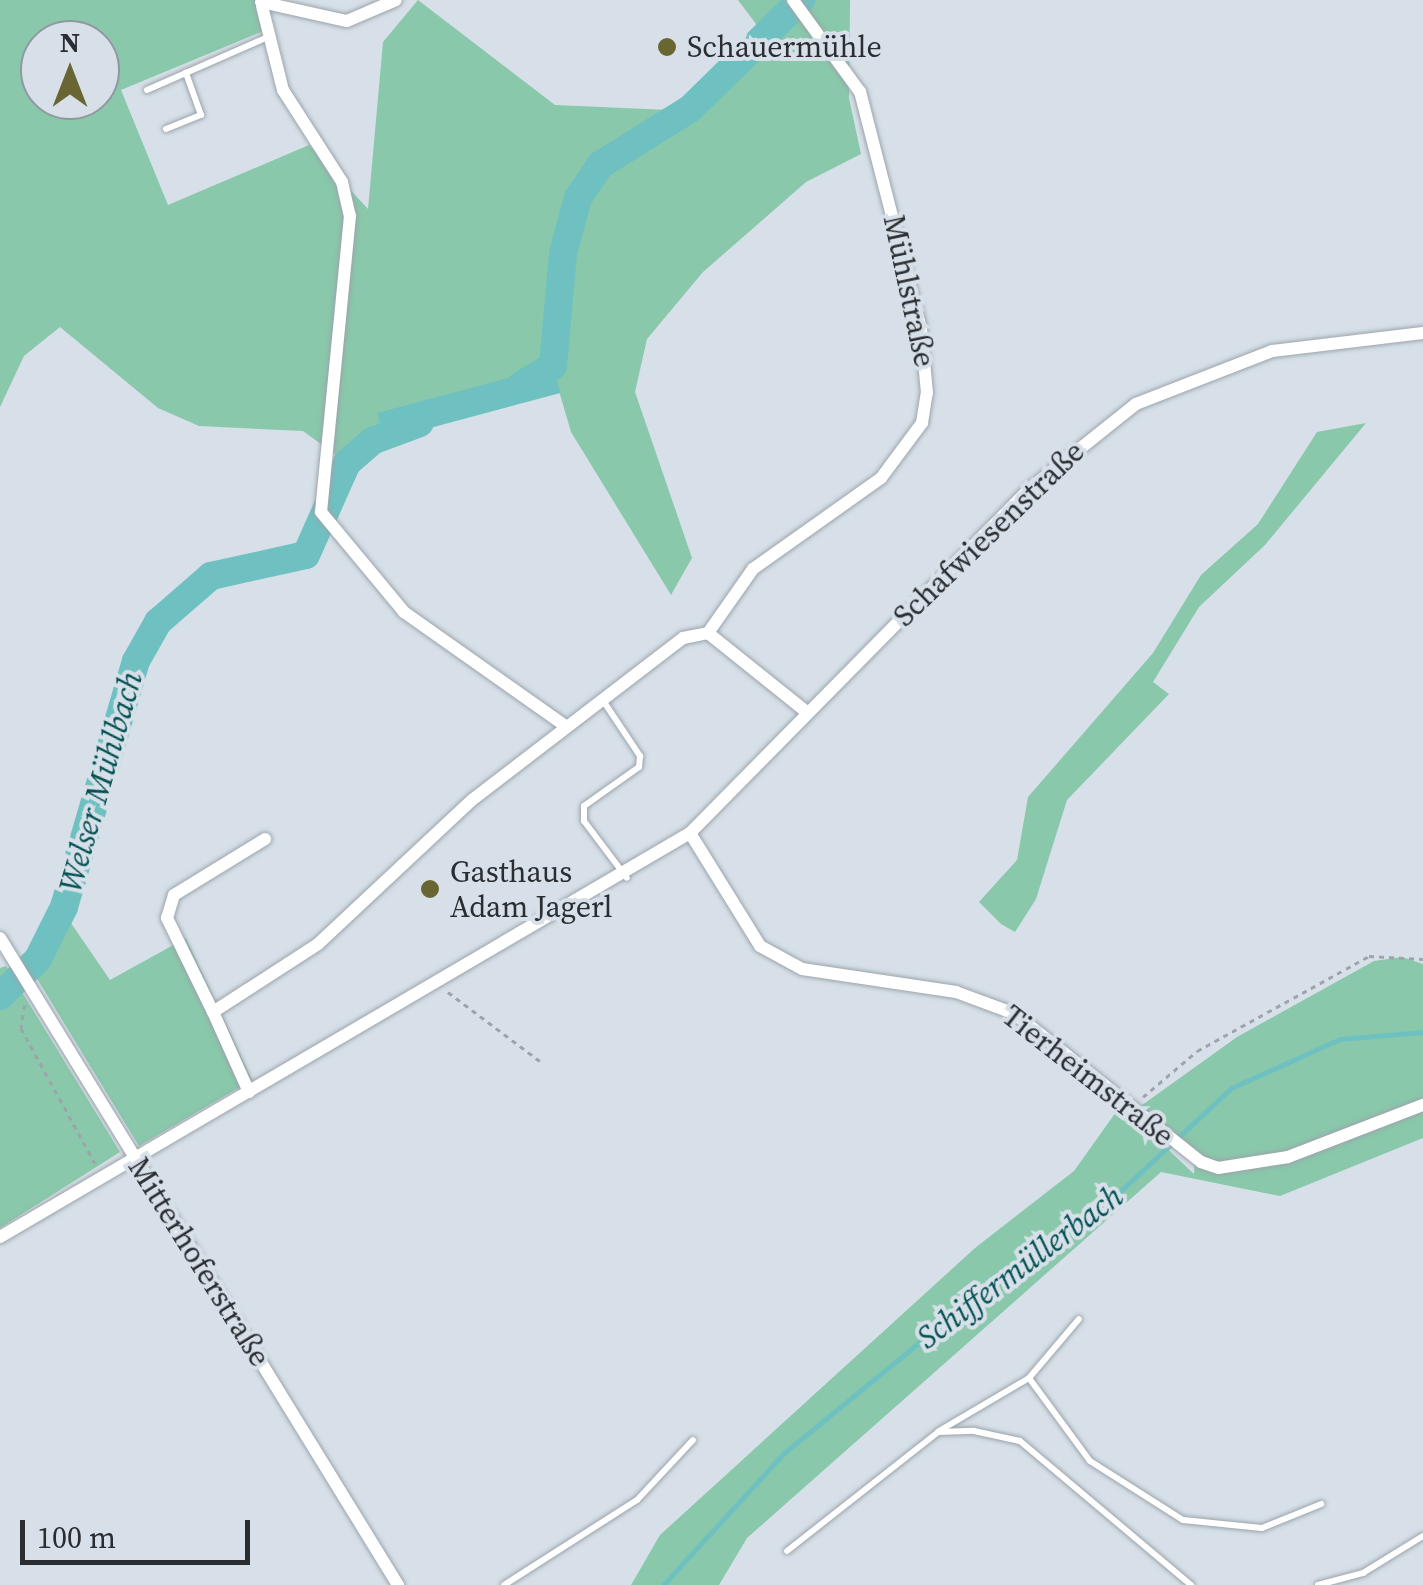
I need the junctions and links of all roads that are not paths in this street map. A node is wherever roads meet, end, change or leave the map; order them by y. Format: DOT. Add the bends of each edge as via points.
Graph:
graph roads {
  1 [pos="396,0"];
  2 [pos="793,0"];
  3 [pos="261,3"];
  4 [pos="268,37"];
  5 [pos="186,73"];
  6 [pos="147,90"];
  7 [pos="166,129"];
  8 [pos="1423,334"];
  9 [pos="708,633"];
  10 [pos="600,697"];
  11 [pos="808,713"];
  12 [pos="563,724"];
  13 [pos="690,834"];
  14 [pos="264,840"];
  15 [pos="628,878"];
  16 [pos="3,943"];
  17 [pos="213,1012"];
  18 [pos="249,1092"];
  19 [pos="1423,1105"];
  20 [pos="135,1157"];
  21 [pos="0,1237"];
  22 [pos="1078,1319"];
  23 [pos="1029,1378"];
  24 [pos="938,1432"];
  25 [pos="693,1440"];
  26 [pos="1321,1504"];
  27 [pos="1423,1536"];
  28 [pos="787,1551"];
  29 [pos="398,1585"];
  30 [pos="504,1585"];
  31 [pos="1191,1585"];
  32 [pos="1318,1585"];
  1 -- 3 [label="street" via="347,21"];
  2 -- 9 [label="street, Mühlstraße" via="860,92 921,329 928,394 922,423 880,478 752,569"];
  3 -- 4 [label="street"];
  4 -- 5 [label="lane"];
  4 -- 12 [label="street" via="284,90 342,182 350,216 321,512 404,612"];
  5 -- 6 [label="lane"];
  5 -- 7 [label="lane" via="201,115"];
  8 -- 11 [label="street, Schafwiesenstraße" via="1272,350 1136,404 1027,492"];
  9 -- 10 [label="street" via="683,638"];
  9 -- 11 [label="street"];
  10 -- 12 [label="street"];
  10 -- 15 [label="lane" via="640,756 638,768 584,806 584,822"];
  11 -- 13 [label="street, Schafwiesenstraße"];
  12 -- 17 [label="street" via="318,944"];
  13 -- 15 [label="street, Schafwiesenstraße"];
  13 -- 19 [label="street, Tierheimstraße" via="760,946 872,986 984,1000 1190,1156 1218,1168 1288,1157"];
  14 -- 17 [label="street" via="174,895 167,918"];
  15 -- 18 [label="street, Schafwiesenstraße"];
  16 -- 20 [label="street, Mitterhoferstraße"];
  17 -- 18 [label="street"];
  18 -- 20 [label="street, Schafwiesenstraße"];
  20 -- 21 [label="street, Schafwiesenstraße"];
  20 -- 29 [label="street, Mitterhoferstraße"];
  22 -- 23 [label="lane"];
  23 -- 24 [label="lane"];
  23 -- 26 [label="lane" via="1082,1453 1183,1520 1262,1528"];
  24 -- 28 [label="lane"];
  24 -- 31 [label="lane" via="1020,1441"];
  25 -- 30 [label="lane" via="637,1500"];
  27 -- 32 [label="lane" via="1363,1573"];
}
